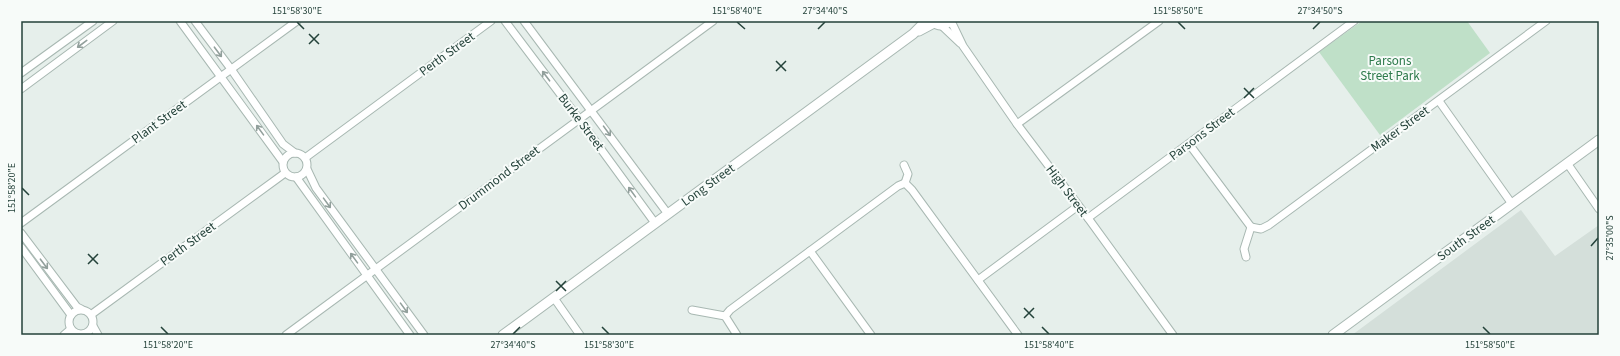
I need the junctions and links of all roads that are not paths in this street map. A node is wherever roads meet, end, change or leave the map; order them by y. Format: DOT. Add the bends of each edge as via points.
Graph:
graph roads {
  1 [pos="93,21"];
  2 [pos="113,21"];
  3 [pos="180,21"];
  4 [pos="195,21"];
  5 [pos="297,21"];
  6 [pos="492,21"];
  7 [pos="505,21"];
  8 [pos="524,21"];
  9 [pos="713,21"];
  10 [pos="1159,21"];
  11 [pos="1354,21"];
  12 [pos="1546,21"];
  13 [pos="939,22"];
  14 [pos="963,46"];
  15 [pos="232,69"];
  16 [pos="21,73"];
  17 [pos="221,76"];
  18 [pos="21,89"];
  19 [pos="1439,101"];
  20 [pos="591,110"];
  21 [pos="579,119"];
  22 [pos="1017,124"];
  23 [pos="1599,140"];
  24 [pos="1189,144"];
  25 [pos="295,152"];
  26 [pos="305,158"];
  27 [pos="283,162"];
  28 [pos="1567,164"];
  29 [pos="904,165"];
  30 [pos="307,170"];
  31 [pos="285,173"];
  32 [pos="296,177"];
  33 [pos="905,183"];
  34 [pos="1512,204"];
  35 [pos="1078,206"];
  36 [pos="1599,209"];
  37 [pos="668,214"];
  38 [pos="1088,218"];
  39 [pos="21,223"];
  40 [pos="655,223"];
  41 [pos="1251,227"];
  42 [pos="21,233"];
  43 [pos="21,247"];
  44 [pos="810,251"];
  45 [pos="1246,257"];
  46 [pos="376,270"];
  47 [pos="367,275"];
  48 [pos="978,280"];
  49 [pos="554,298"];
  50 [pos="81,309"];
  51 [pos="692,310"];
  52 [pos="92,314"];
  53 [pos="71,315"];
  54 [pos="725,316"];
  55 [pos="93,326"];
  56 [pos="71,330"];
  57 [pos="84,334"];
  58 [pos="64,335"];
  59 [pos="98,335"];
  60 [pos="286,335"];
  61 [pos="410,335"];
  62 [pos="424,335"];
  63 [pos="503,335"];
  64 [pos="580,335"];
  65 [pos="736,335"];
  66 [pos="871,335"];
  67 [pos="1018,335"];
  68 [pos="1173,335"];
  69 [pos="1333,335"];
  1 -- 16 [label="street"];
  2 -- 18 [label="street, one-way"];
  3 -- 17 [label="street"];
  4 -- 15 [label="street, one-way"];
  5 -- 15 [label="street, Plant Street"];
  6 -- 26 [label="street, Perth Street"];
  21 -- 7 [label="street, Burke Street, one-way"];
  8 -- 20 [label="street, Burke Street"];
  9 -- 20 [label="street, Drummond Street"];
  10 -- 22 [label="street"];
  11 -- 24 [label="street, Parsons Street"];
  12 -- 19 [label="street, Maker Street"];
  13 -- 14 [label="street, High Street"];
  13 -- 14 [label="street, High Street"];
  13 -- 37 [label="street, Long Street" via="913,34"];
  14 -- 22 [label="street, High Street"];
  15 -- 17 [label="street, Plant Street"];
  15 -- 25 [label="street" via="283,144"];
  27 -- 17 [label="street, one-way"];
  17 -- 39 [label="street, Plant Street"];
  19 -- 34 [label="street"];
  19 -- 41 [label="street, Maker Street" via="1269,225 1261,229"];
  20 -- 21 [label="street, Drummond Street"];
  20 -- 37 [label="street, Burke Street, one-way"];
  40 -- 21 [label="street, Burke Street, one-way"];
  21 -- 46 [label="street, Drummond Street"];
  22 -- 35 [label="street, High Street"];
  23 -- 28 [label="street, South Street"];
  24 -- 38 [label="street, Parsons Street"];
  24 -- 41 [label="street"];
  25 -- 26 [label="street"];
  25 -- 27 [label="street" via="287,155"];
  26 -- 30 [label="street"];
  27 -- 31 [label="street"];
  28 -- 34 [label="street, South Street"];
  28 -- 36 [label="street"];
  29 -- 33 [label="street" via="908,174"];
  30 -- 32 [label="street"];
  30 -- 46 [label="street, one-way" via="316,188"];
  31 -- 32 [label="street"];
  31 -- 52 [label="street, Perth Street"];
  47 -- 32 [label="street, one-way"];
  33 -- 44 [label="street"];
  33 -- 48 [label="street"];
  34 -- 69 [label="street, South Street"];
  35 -- 38 [label="street, High Street"];
  35 -- 48 [label="street"];
  37 -- 40 [label="street, Long Street"];
  38 -- 68 [label="street, High Street"];
  40 -- 49 [label="street, Long Street"];
  41 -- 45 [label="street" via="1244,249"];
  42 -- 50 [label="street, one-way"];
  43 -- 53 [label="street"];
  44 -- 54 [label="street"];
  44 -- 66 [label="street"];
  46 -- 47 [label="street, Drummond Street"];
  46 -- 62 [label="street, one-way"];
  47 -- 60 [label="street, Drummond Street"];
  47 -- 61 [label="street"];
  48 -- 67 [label="street"];
  49 -- 63 [label="street, Long Street"];
  49 -- 64 [label="street"];
  50 -- 52 [label="street"];
  50 -- 53 [label="street"];
  51 -- 54 [label="street"];
  52 -- 55 [label="street"];
  53 -- 56 [label="street"];
  54 -- 65 [label="street"];
  55 -- 57 [label="street"];
  55 -- 59 [label="street"];
  56 -- 57 [label="street"];
  56 -- 58 [label="street"];
}
